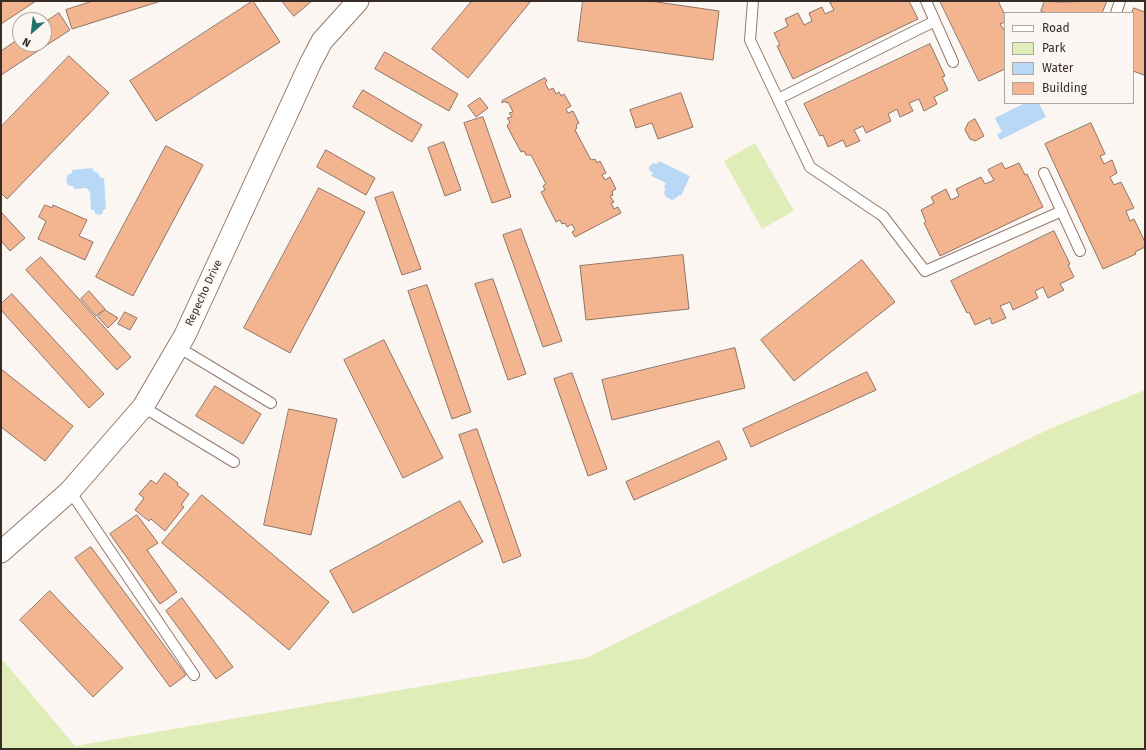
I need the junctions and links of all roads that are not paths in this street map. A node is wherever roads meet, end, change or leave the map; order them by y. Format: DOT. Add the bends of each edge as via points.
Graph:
graph roads {
  1 [pos="358,1"];
  2 [pos="753,1"];
  3 [pos="926,1"];
  4 [pos="1120,1"];
  5 [pos="1116,12"];
  6 [pos="935,22"];
  7 [pos="953,62"];
  8 [pos="778,98"];
  9 [pos="1044,173"];
  10 [pos="1062,211"];
  11 [pos="1080,251"];
  12 [pos="178,347"];
  13 [pos="271,403"];
  14 [pos="143,407"];
  15 [pos="234,462"];
  16 [pos="70,491"];
  17 [pos="1,552"];
  18 [pos="194,675"];
  1 -- 12 [label="street, Repecho Drive" via="322,41 310,64"];
  2 -- 8 [label="lane" via="750,40"];
  3 -- 6 [label="lane"];
  4 -- 5 [label="lane"];
  6 -- 7 [label="lane"];
  6 -- 8 [label="lane"];
  8 -- 10 [label="lane" via="810,166 883,216 925,271"];
  9 -- 10 [label="lane"];
  10 -- 11 [label="lane"];
  12 -- 13 [label="lane"];
  12 -- 14 [label="street, Repecho Drive"];
  14 -- 15 [label="lane"];
  14 -- 16 [label="street, Repecho Drive"];
  16 -- 17 [label="street, Repecho Drive"];
  16 -- 18 [label="lane"];
}
